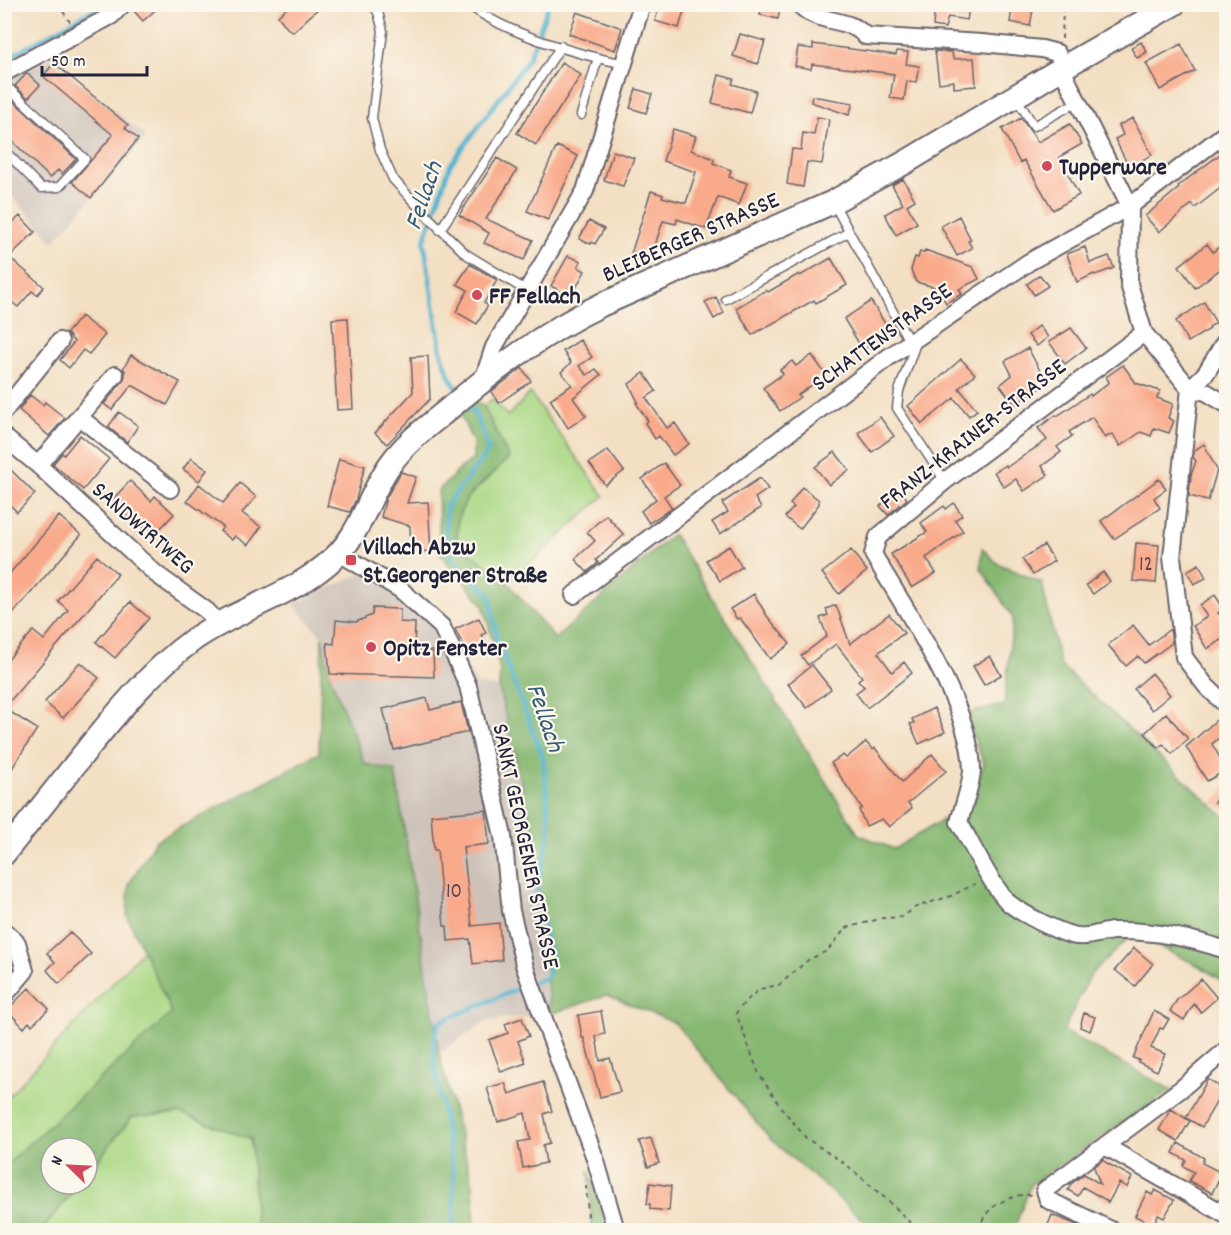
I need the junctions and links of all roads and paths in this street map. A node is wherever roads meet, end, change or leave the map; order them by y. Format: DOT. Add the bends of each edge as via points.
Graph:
graph roads {
  1 [pos="58,4"];
  2 [pos="123,4"];
  3 [pos="372,4"];
  4 [pos="468,4"];
  5 [pos="642,4"];
  6 [pos="799,4"];
  7 [pos="1064,4"];
  8 [pos="1174,4"];
  9 [pos="68,20"];
  10 [pos="561,46"];
  11 [pos="598,58"];
  12 [pos="1060,60"];
  13 [pos="625,64"];
  14 [pos="4,73"];
  15 [pos="4,84"];
  16 [pos="1015,96"];
  17 [pos="1068,107"];
  18 [pos="581,115"];
  19 [pos="1227,133"];
  20 [pos="4,150"];
  21 [pos="833,202"];
  22 [pos="1130,206"];
  23 [pos="439,228"];
  24 [pos="849,232"];
  25 [pos="527,291"];
  26 [pos="726,299"];
  27 [pos="1144,333"];
  28 [pos="1227,340"];
  29 [pos="60,341"];
  30 [pos="914,341"];
  31 [pos="115,375"];
  32 [pos="479,384"];
  33 [pos="1190,389"];
  34 [pos="1227,404"];
  35 [pos="4,411"];
  36 [pos="79,417"];
  37 [pos="6,441"];
  38 [pos="38,465"];
  39 [pos="945,481"];
  40 [pos="170,489"];
  41 [pos="339,553"];
  42 [pos="574,595"];
  43 [pos="219,624"];
  44 [pos="1227,705"];
  45 [pos="4,854"];
  46 [pos="990,877"];
  47 [pos="4,931"];
  48 [pos="1227,950"];
  49 [pos="4,996"];
  50 [pos="1227,1050"];
  51 [pos="1105,1146"];
  52 [pos="585,1182"];
  53 [pos="1045,1190"];
  54 [pos="1227,1215"];
  55 [pos="589,1230"];
  56 [pos="616,1230"];
  57 [pos="917,1230"];
  58 [pos="980,1230"];
  59 [pos="1111,1230"];
  1 -- 9 [label="path"];
  2 -- 14 [label="street" via="111,16"];
  3 -- 23 [label="lane" via="383,31 372,118 380,150 393,179"];
  4 -- 10 [label="lane" via="481,16"];
  5 -- 13 [label="street"];
  6 -- 12 [label="street" via="818,18 855,27 865,36 1042,49"];
  7 -- 12 [label="path"];
  8 -- 12 [label="main road, BLEIBERGER STRASSE"];
  10 -- 11 [label="lane"];
  10 -- 23 [label="lane"];
  11 -- 13 [label="lane"];
  11 -- 18 [label="lane"];
  12 -- 16 [label="main road, BLEIBERGER STRASSE"];
  12 -- 22 [label="street"];
  13 -- 25 [label="street" via="585,191"];
  15 -- 20 [label="lane" via="85,159 59,187 41,188"];
  16 -- 17 [label="lane" via="1034,126"];
  16 -- 21 [label="main road, BLEIBERGER STRASSE"];
  19 -- 22 [label="street, SCHATTENSTRASSE"];
  21 -- 24 [label="lane"];
  21 -- 32 [label="main road, BLEIBERGER STRASSE" via="571,319"];
  22 -- 27 [label="street" via="1129,284"];
  22 -- 30 [label="street, SCHATTENSTRASSE" via="1029,262"];
  23 -- 25 [label="lane" via="466,254"];
  24 -- 26 [label="lane"];
  24 -- 30 [label="lane"];
  25 -- 32 [label="street" via="494,347"];
  27 -- 33 [label="street"];
  27 -- 39 [label="street, FRANZ-KRAINER-STRASSE"];
  28 -- 33 [label="street"];
  29 -- 35 [label="street"];
  30 -- 39 [label="lane" via="897,408"];
  30 -- 42 [label="street, SCHATTENSTRASSE"];
  31 -- 36 [label="street"];
  32 -- 41 [label="main road, BLEIBERGER STRASSE" via="414,438 389,466 360,523"];
  33 -- 34 [label="street" via="1206,392"];
  33 -- 44 [label="street" via="1173,568 1184,657"];
  36 -- 38 [label="street"];
  36 -- 40 [label="street, SANDWIRTWEG"];
  37 -- 38 [label="street, SANDWIRTWEG"];
  38 -- 43 [label="street, SANDWIRTWEG" via="156,574"];
  39 -- 46 [label="street, FRANZ-KRAINER-STRASSE" via="878,537 873,554 945,679 964,725 972,770 959,822"];
  41 -- 43 [label="main road, BLEIBERGER STRASSE" via="295,585"];
  41 -- 56 [label="street, SANKT GEORGENER STRASSE" via="401,590 442,627 468,686 503,836 511,911 525,968 595,1158"];
  43 -- 45 [label="main road, BLEIBERGER STRASSE" via="194,639 139,687"];
  46 -- 48 [label="street, FRANZ-KRAINER-STRASSE" via="1010,903 1046,924 1078,936 1112,931 1150,933"];
  46 -- 57 [label="path" via="916,907 902,917 846,928 827,951 808,960 779,985 760,989 736,1013 759,1074 806,1138 848,1166"];
  47 -- 49 [label="street" via="17,943 25,971"];
  50 -- 51 [label="street"];
  51 -- 53 [label="street"];
  51 -- 54 [label="street"];
  52 -- 55 [label="path"];
  53 -- 58 [label="path" via="993,1206"];
  53 -- 59 [label="street" via="1048,1200"];
}
